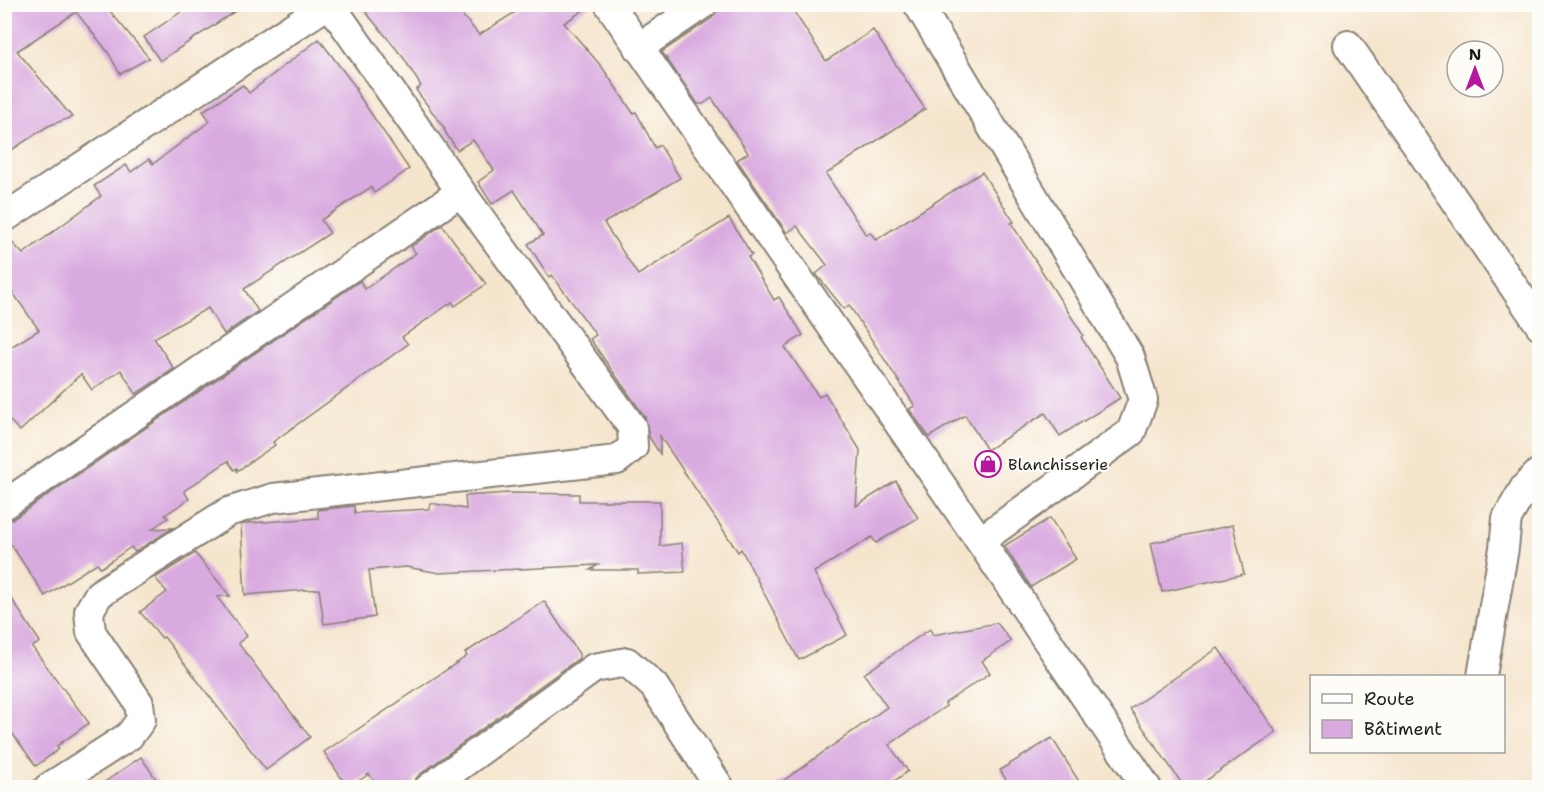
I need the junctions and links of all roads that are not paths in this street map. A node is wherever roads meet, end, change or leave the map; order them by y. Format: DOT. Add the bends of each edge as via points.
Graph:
graph roads {
  1 [pos="329,4"];
  2 [pos="609,4"];
  3 [pos="703,4"];
  4 [pos="918,4"];
  5 [pos="1348,45"];
  6 [pos="638,48"];
  7 [pos="461,192"];
  8 [pos="4,218"];
  9 [pos="1539,325"];
  10 [pos="1539,472"];
  11 [pos="4,505"];
  12 [pos="980,541"];
  13 [pos="1482,675"];
  14 [pos="48,788"];
  15 [pos="429,788"];
  16 [pos="720,788"];
  17 [pos="1147,788"];
  1 -- 7 [label="street"];
  1 -- 8 [label="street"];
  2 -- 6 [label="street"];
  3 -- 6 [label="street"];
  4 -- 12 [label="street" via="1130,357 1143,400 1131,432"];
  5 -- 9 [label="street"];
  6 -- 12 [label="street"];
  7 -- 11 [label="street"];
  7 -- 14 [label="street" via="632,426 633,447 617,460 273,498 228,512 99,594 89,611 91,632 139,703 141,720 129,736"];
  10 -- 13 [label="street" via="1507,518"];
  12 -- 17 [label="street"];
  15 -- 16 [label="street" via="594,668 627,662 654,686"];
}
